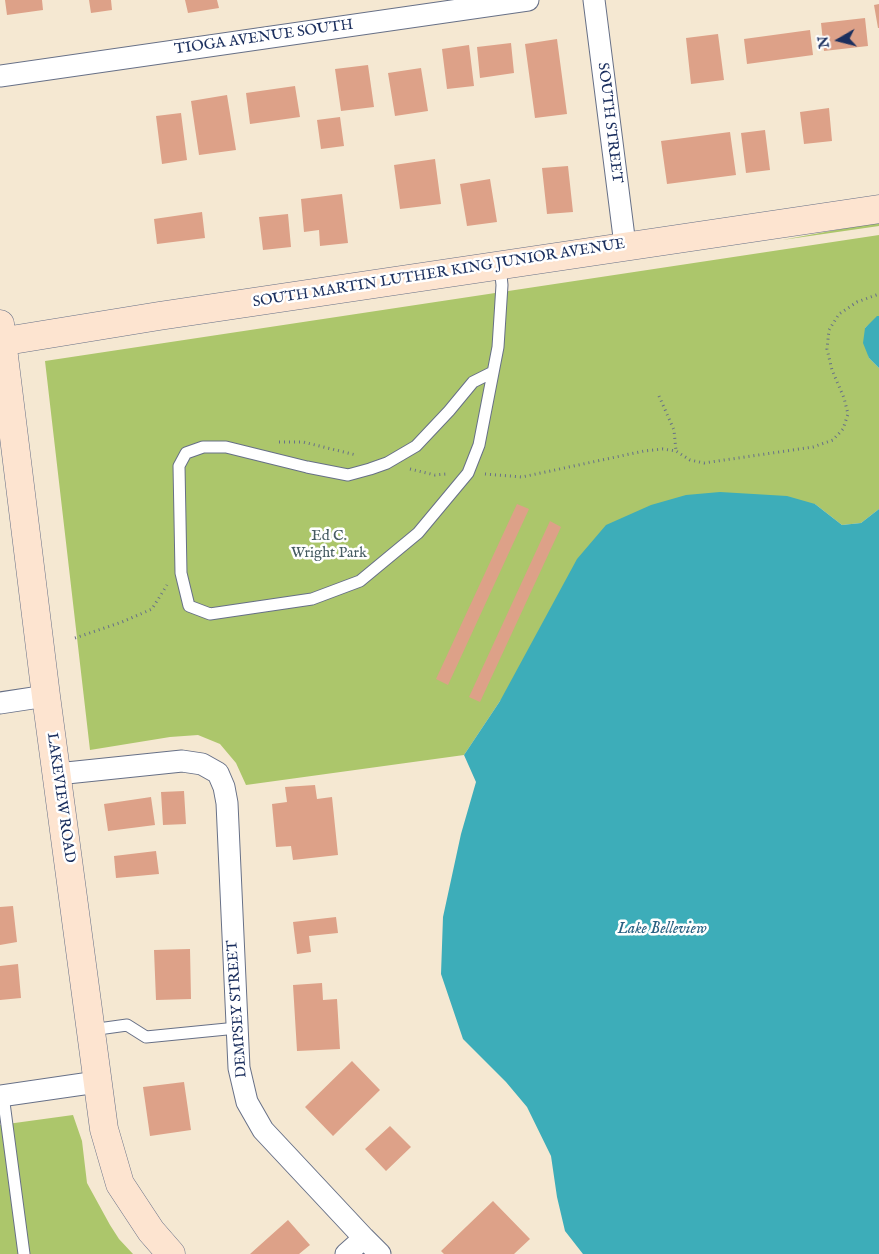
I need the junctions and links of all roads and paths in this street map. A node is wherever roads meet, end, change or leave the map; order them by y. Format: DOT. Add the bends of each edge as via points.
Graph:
graph roads {
  1 [pos="528,0"];
  2 [pos="594,0"];
  3 [pos="0,76"];
  4 [pos="879,208"];
  5 [pos="625,246"];
  6 [pos="500,264"];
  7 [pos="1,336"];
  8 [pos="493,372"];
  9 [pos="659,396"];
  10 [pos="676,451"];
  11 [pos="46,696"];
  12 [pos="0,703"];
  13 [pos="57,774"];
  14 [pos="237,1028"];
  15 [pos="91,1030"];
  16 [pos="97,1082"];
  17 [pos="2,1096"];
  18 [pos="364,1238"];
  19 [pos="24,1254"];
  20 [pos="171,1254"];
  21 [pos="346,1254"];
  22 [pos="380,1254"];
  1 -- 3 [label="street, TIOGA AVENUE SOUTH"];
  2 -- 5 [label="street, SOUTH STREET"];
  4 -- 5 [label="street, SOUTH MARTIN LUTHER KING JUNIOR AVENUE"];
  5 -- 6 [label="street, SOUTH MARTIN LUTHER KING JUNIOR AVENUE"];
  6 -- 7 [label="street, SOUTH MARTIN LUTHER KING JUNIOR AVENUE" via="159,316"];
  6 -- 8 [label="lane" via="502,285"];
  7 -- 11 [label="street, LAKEVIEW ROAD"];
  8 -- 8 [label="lane" via="473,382 416,446 387,463 348,475 226,447 203,447 186,454 179,466 181,574 189,606 210,614 312,598 360,581 418,534 468,473 479,446"];
  9 -- 10 [label="path" via="674,430"];
  11 -- 12 [label="street"];
  11 -- 13 [label="street, LAKEVIEW ROAD"];
  13 -- 14 [label="street, DEMPSEY STREET" via="182,761 202,764 218,773 227,803"];
  13 -- 15 [label="street, LAKEVIEW ROAD"];
  14 -- 15 [label="lane" via="146,1037 126,1025"];
  14 -- 18 [label="street, DEMPSEY STREET" via="239,1068 247,1102 263,1130"];
  15 -- 16 [label="street, LAKEVIEW ROAD"];
  16 -- 17 [label="street"];
  16 -- 20 [label="street, LAKEVIEW ROAD" via="104,1129 120,1184 151,1231"];
  17 -- 19 [label="lane"];
  18 -- 21 [label="street"];
  18 -- 22 [label="street, DEMPSEY STREET"];
}
